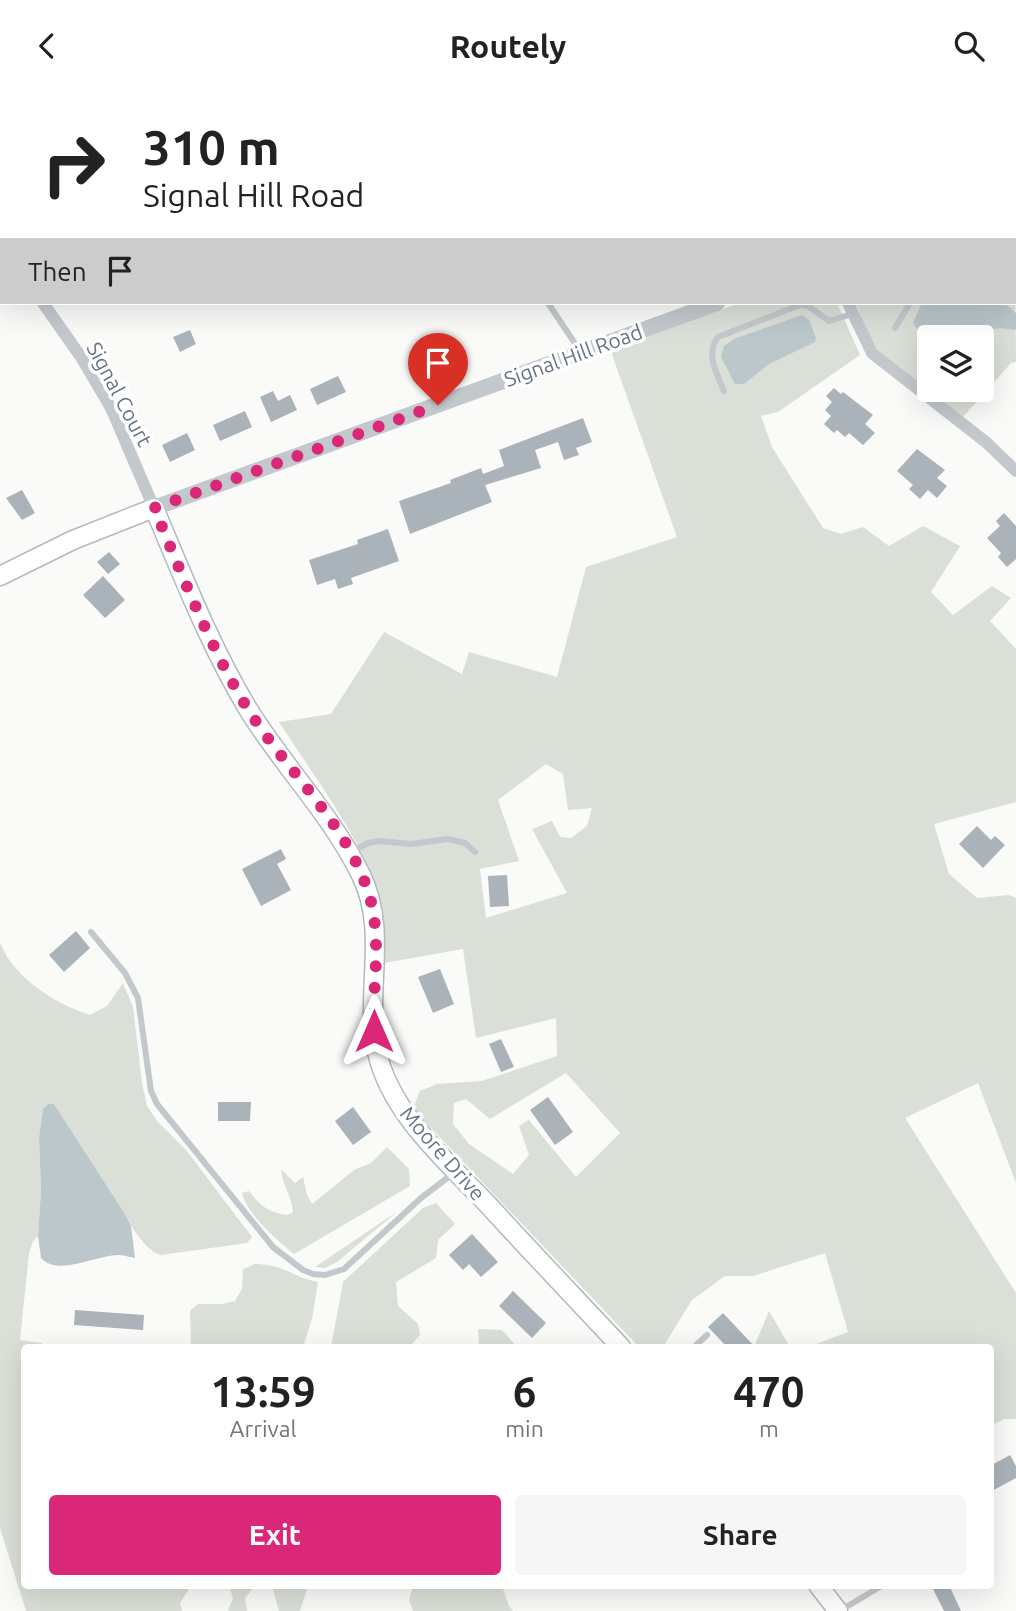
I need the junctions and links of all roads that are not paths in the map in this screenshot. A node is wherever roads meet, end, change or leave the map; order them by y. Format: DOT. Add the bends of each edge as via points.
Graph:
graph roads {
  1 [pos="44,305"];
  2 [pos="549,305"];
  3 [pos="712,305"];
  4 [pos="909,305"];
  5 [pos="850,308"];
  6 [pos="895,328"];
  7 [pos="581,353"];
  8 [pos="724,391"];
  9 [pos="1016,471"];
  10 [pos="154,508"];
  11 [pos="0,576"];
  12 [pos="475,852"];
  13 [pos="349,853"];
  14 [pos="91,932"];
  15 [pos="456,1171"];
  16 [pos="707,1335"];
  17 [pos="618,1344"];
  18 [pos="697,1344"];
  19 [pos="821,1589"];
  20 [pos="876,1589"];
  21 [pos="838,1611"];
  1 -- 10 [label="street, Signal Court" via="111,408"];
  2 -- 7 [label="lane"];
  3 -- 7 [label="street, Signal Hill Road"];
  4 -- 6 [label="lane"];
  5 -- 8 [label="lane" via="828,321 800,305 730,327 712,349"];
  5 -- 9 [label="street" via="872,353"];
  7 -- 10 [label="street, Signal Hill Road"];
  10 -- 11 [label="main road, Signal Hill Road"];
  10 -- 13 [label="main road, Moore Drive" via="238,691"];
  12 -- 13 [label="lane" via="465,843 448,839 368,843"];
  13 -- 15 [label="main road, Moore Drive" via="375,920 374,1031 383,1073 404,1111"];
  14 -- 15 [label="lane" via="125,973 138,997 151,1091 157,1104 258,1231 303,1270 325,1275 344,1269"];
  15 -- 17 [label="main road, Moore Drive"];
  16 -- 18 [label="lane"];
  19 -- 21 [label="main road"];
  20 -- 21 [label="lane"];
}
